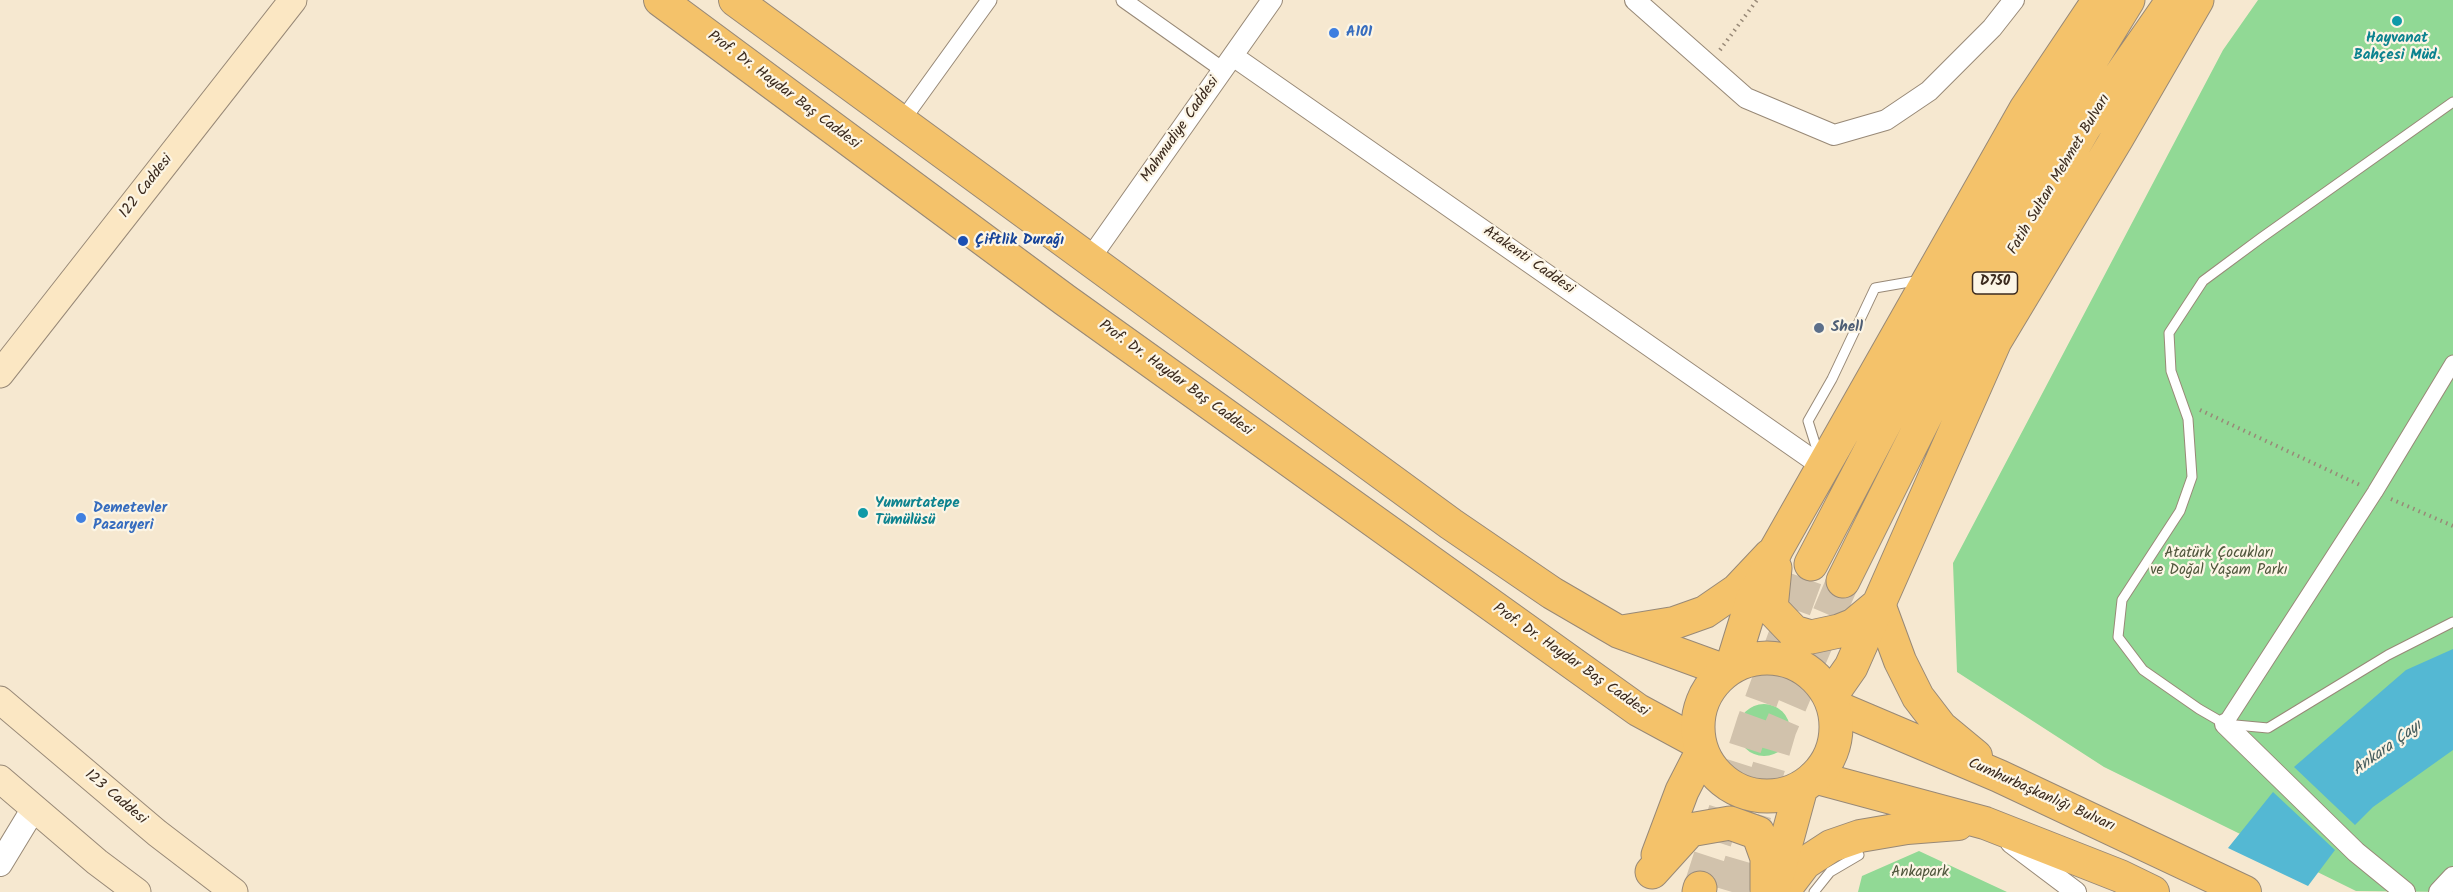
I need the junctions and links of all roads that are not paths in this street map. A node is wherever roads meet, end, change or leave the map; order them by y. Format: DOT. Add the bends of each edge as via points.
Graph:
graph roads {
  1 [pos="293,0"];
  2 [pos="660,0"];
  3 [pos="735,0"];
  4 [pos="989,0"];
  5 [pos="1124,0"];
  6 [pos="1272,0"];
  7 [pos="1635,0"];
  8 [pos="2014,0"];
  9 [pos="2100,0"];
  10 [pos="2128,0"];
  11 [pos="2173,0"];
  12 [pos="2197,0"];
  13 [pos="1228,63"];
  14 [pos="2453,102"];
  15 [pos="901,122"];
  16 [pos="1089,260"];
  17 [pos="2453,363"];
  18 [pos="0,374"];
  19 [pos="1822,467"];
  20 [pos="1777,548"];
  21 [pos="1810,564"];
  22 [pos="1843,581"];
  23 [pos="1879,604"];
  24 [pos="2453,622"];
  25 [pos="1619,632"];
  26 [pos="1729,669"];
  27 [pos="0,700"];
  28 [pos="1832,702"];
  29 [pos="2225,724"];
  30 [pos="1701,747"];
  31 [pos="1999,776"];
  32 [pos="0,779"];
  33 [pos="1807,783"];
  34 [pos="34,808"];
  35 [pos="1984,823"];
  36 [pos="1859,855"];
  37 [pos="0,864"];
  38 [pos="2453,877"];
  39 [pos="1649,882"];
  40 [pos="137,892"];
  41 [pos="234,892"];
  42 [pos="1767,892"];
  43 [pos="1773,892"];
  44 [pos="1783,892"];
  45 [pos="1814,892"];
  46 [pos="2076,892"];
  47 [pos="2153,892"];
  48 [pos="2245,892"];
  49 [pos="2405,892"];
  50 [pos="2439,892"];
  1 -- 18 [label="main road, 122 Caddesi"];
  2 -- 30 [label="main road, Prof. Dr. Haydar Baş Caddesi" via="1065,300 1638,710"];
  3 -- 15 [label="main road"];
  4 -- 15 [label="street"];
  5 -- 13 [label="street"];
  6 -- 13 [label="street, Mahmudiye Caddesi"];
  7 -- 8 [label="street" via="1746,98 1834,135 1886,120 1929,90 1992,28"];
  9 -- 19 [label="highway" via="2026,109"];
  10 -- 21 [label="highway, Fatih Sultan Mehmet Bulvarı / D750" via="1941,316"];
  11 -- 22 [label="highway, Fatih Sultan Mehmet Bulvarı / D750" via="2084,128 1975,318"];
  12 -- 23 [label="highway" via="1995,340"];
  13 -- 16 [label="street, Mahmudiye Caddesi"];
  13 -- 19 [label="street, Atakenti Caddesi"];
  14 -- 29 [label="lane" via="2203,281 2169,333 2171,371 2188,419 2192,477 2180,511 2122,600 2118,637 2143,670"];
  15 -- 16 [label="main road"];
  16 -- 25 [label="main road" via="1451,524 1552,593"];
  17 -- 29 [label="street"];
  19 -- 20 [label="highway"];
  20 -- 23 [label="highway" via="1771,608 1794,632 1811,637 1839,631 1854,625"];
  20 -- 25 [label="main road" via="1737,590 1705,612 1674,623"];
  20 -- 26 [label="highway" via="1752,601"];
  23 -- 28 [label="highway"];
  23 -- 31 [label="main road" via="1918,697 1941,727"];
  24 -- 29 [label="lane" via="2388,655 2268,728"];
  25 -- 26 [label="main road"];
  26 -- 28 [label="highway" via="1751,659 1772,657 1792,662 1811,672"];
  26 -- 30 [label="highway" via="1715,680 1702,699 1697,721"];
  27 -- 41 [label="main road, 123 Caddesi" via="157,833"];
  28 -- 31 [label="main road, Cumhurbaşkanlığı Bulvarı"];
  28 -- 33 [label="highway" via="1837,730 1832,753"];
  29 -- 49 [label="street" via="2356,852"];
  30 -- 33 [label="highway" via="1707,763 1720,779 1738,791 1759,796 1781,795"];
  30 -- 39 [label="highway"];
  31 -- 48 [label="main road, Cumhurbaşkanlığı Bulvarı"];
  32 -- 34 [label="main road"];
  33 -- 35 [label="main road"];
  33 -- 43 [label="highway"];
  34 -- 37 [label="street"];
  34 -- 40 [label="main road"];
  35 -- 44 [label="main road" via="1907,828 1860,836 1831,846 1804,863"];
  35 -- 46 [label="street"];
  35 -- 47 [label="main road"];
  36 -- 45 [label="lane" via="1830,872"];
  38 -- 50 [label="street"];
  39 -- 42 [label="highway" via="1690,830 1730,823 1758,833 1767,858"];
}
